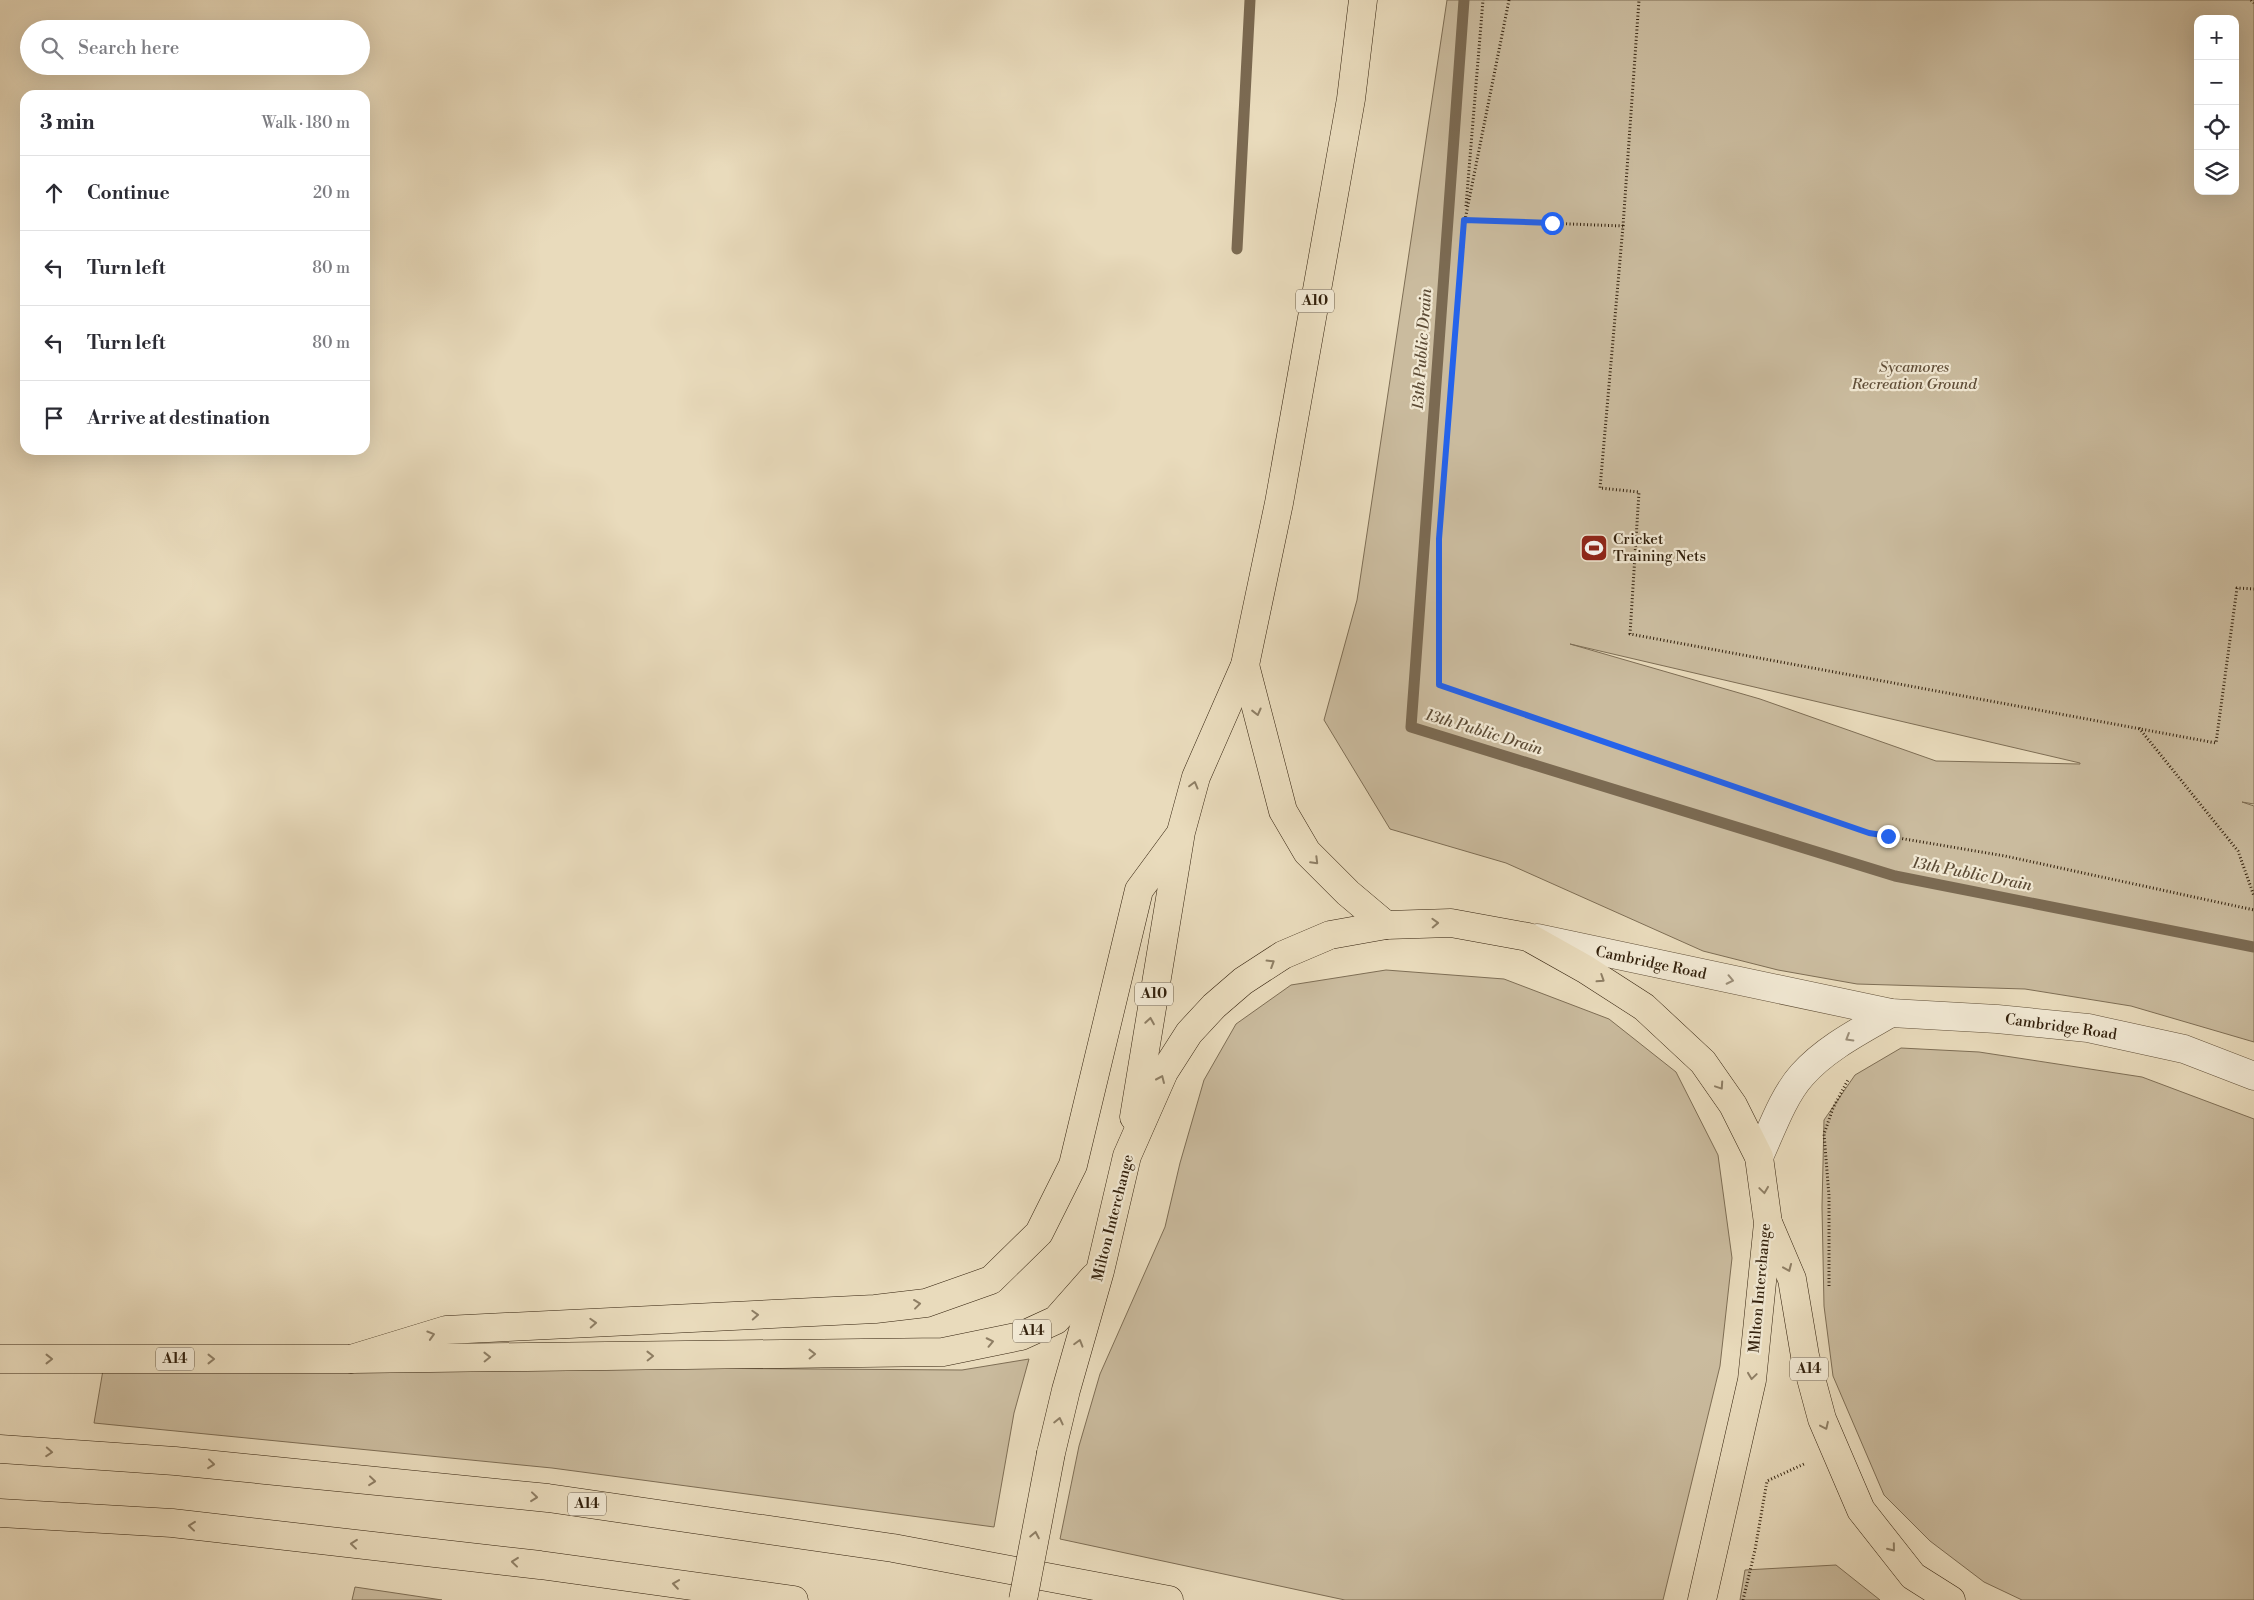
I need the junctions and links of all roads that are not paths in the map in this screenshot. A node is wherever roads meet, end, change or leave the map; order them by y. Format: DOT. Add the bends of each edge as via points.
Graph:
graph roads {
  1 [pos="1362,0"];
  2 [pos="1245,665"];
  3 [pos="1181,832"];
  4 [pos="1386,925"];
  5 [pos="1528,937"];
  6 [pos="1891,1013"];
  7 [pos="2254,1076"];
  8 [pos="1127,1156"];
  9 [pos="1759,1157"];
  10 [pos="1768,1224"];
  11 [pos="1100,1270"];
  12 [pos="0,1359"];
  13 [pos="351,1359"];
  14 [pos="0,1449"];
  15 [pos="0,1513"];
  16 [pos="794,1600"];
  17 [pos="1022,1600"];
  18 [pos="1169,1600"];
  19 [pos="1702,1600"];
  20 [pos="1951,1600"];
  1 -- 2 [label="highway, A10" via="1351,99 1279,503"];
  3 -- 2 [label="highway, A10, one-way" via="1196,776"];
  2 -- 4 [label="highway, A10, one-way" via="1283,811 1306,852"];
  8 -- 3 [label="highway, A10, one-way"];
  13 -- 3 [label="highway, A14, one-way" via="446,1330 875,1309 926,1302 991,1280 1039,1233 1073,1165 1139,890"];
  4 -- 5 [label="highway, Milton Interchange, one-way" via="1451,923"];
  8 -- 4 [label="highway, Milton Interchange, one-way" via="1164,1072 1189,1033 1243,980 1283,955 1330,935"];
  5 -- 6 [label="street, Cambridge Road, one-way"];
  5 -- 9 [label="highway, Milton Interchange, one-way" via="1644,1007 1704,1062 1733,1106"];
  6 -- 7 [label="street, Cambridge Road" via="2088,1028 2184,1049"];
  6 -- 9 [label="street, one-way" via="1834,1047 1801,1075 1780,1110"];
  8 -- 11 [label="highway, Milton Interchange"];
  9 -- 10 [label="highway, Milton Interchange, one-way"];
  10 -- 19 [label="highway, Milton Interchange, one-way" via="1752,1380"];
  10 -- 20 [label="highway, A14, one-way" via="1792,1279 1822,1419 1861,1510 1914,1576"];
  13 -- 11 [label="highway, A14, one-way" via="943,1352 1021,1336 1056,1320"];
  17 -- 11 [label="highway, Milton Interchange, one-way, bridge" via="1066,1390"];
  12 -- 13 [label="highway, A14, one-way"];
  14 -- 18 [label="highway, A14, one-way" via="175,1461 548,1498 894,1548"];
  16 -- 15 [label="highway, one-way" via="540,1565 191,1526"];
}
